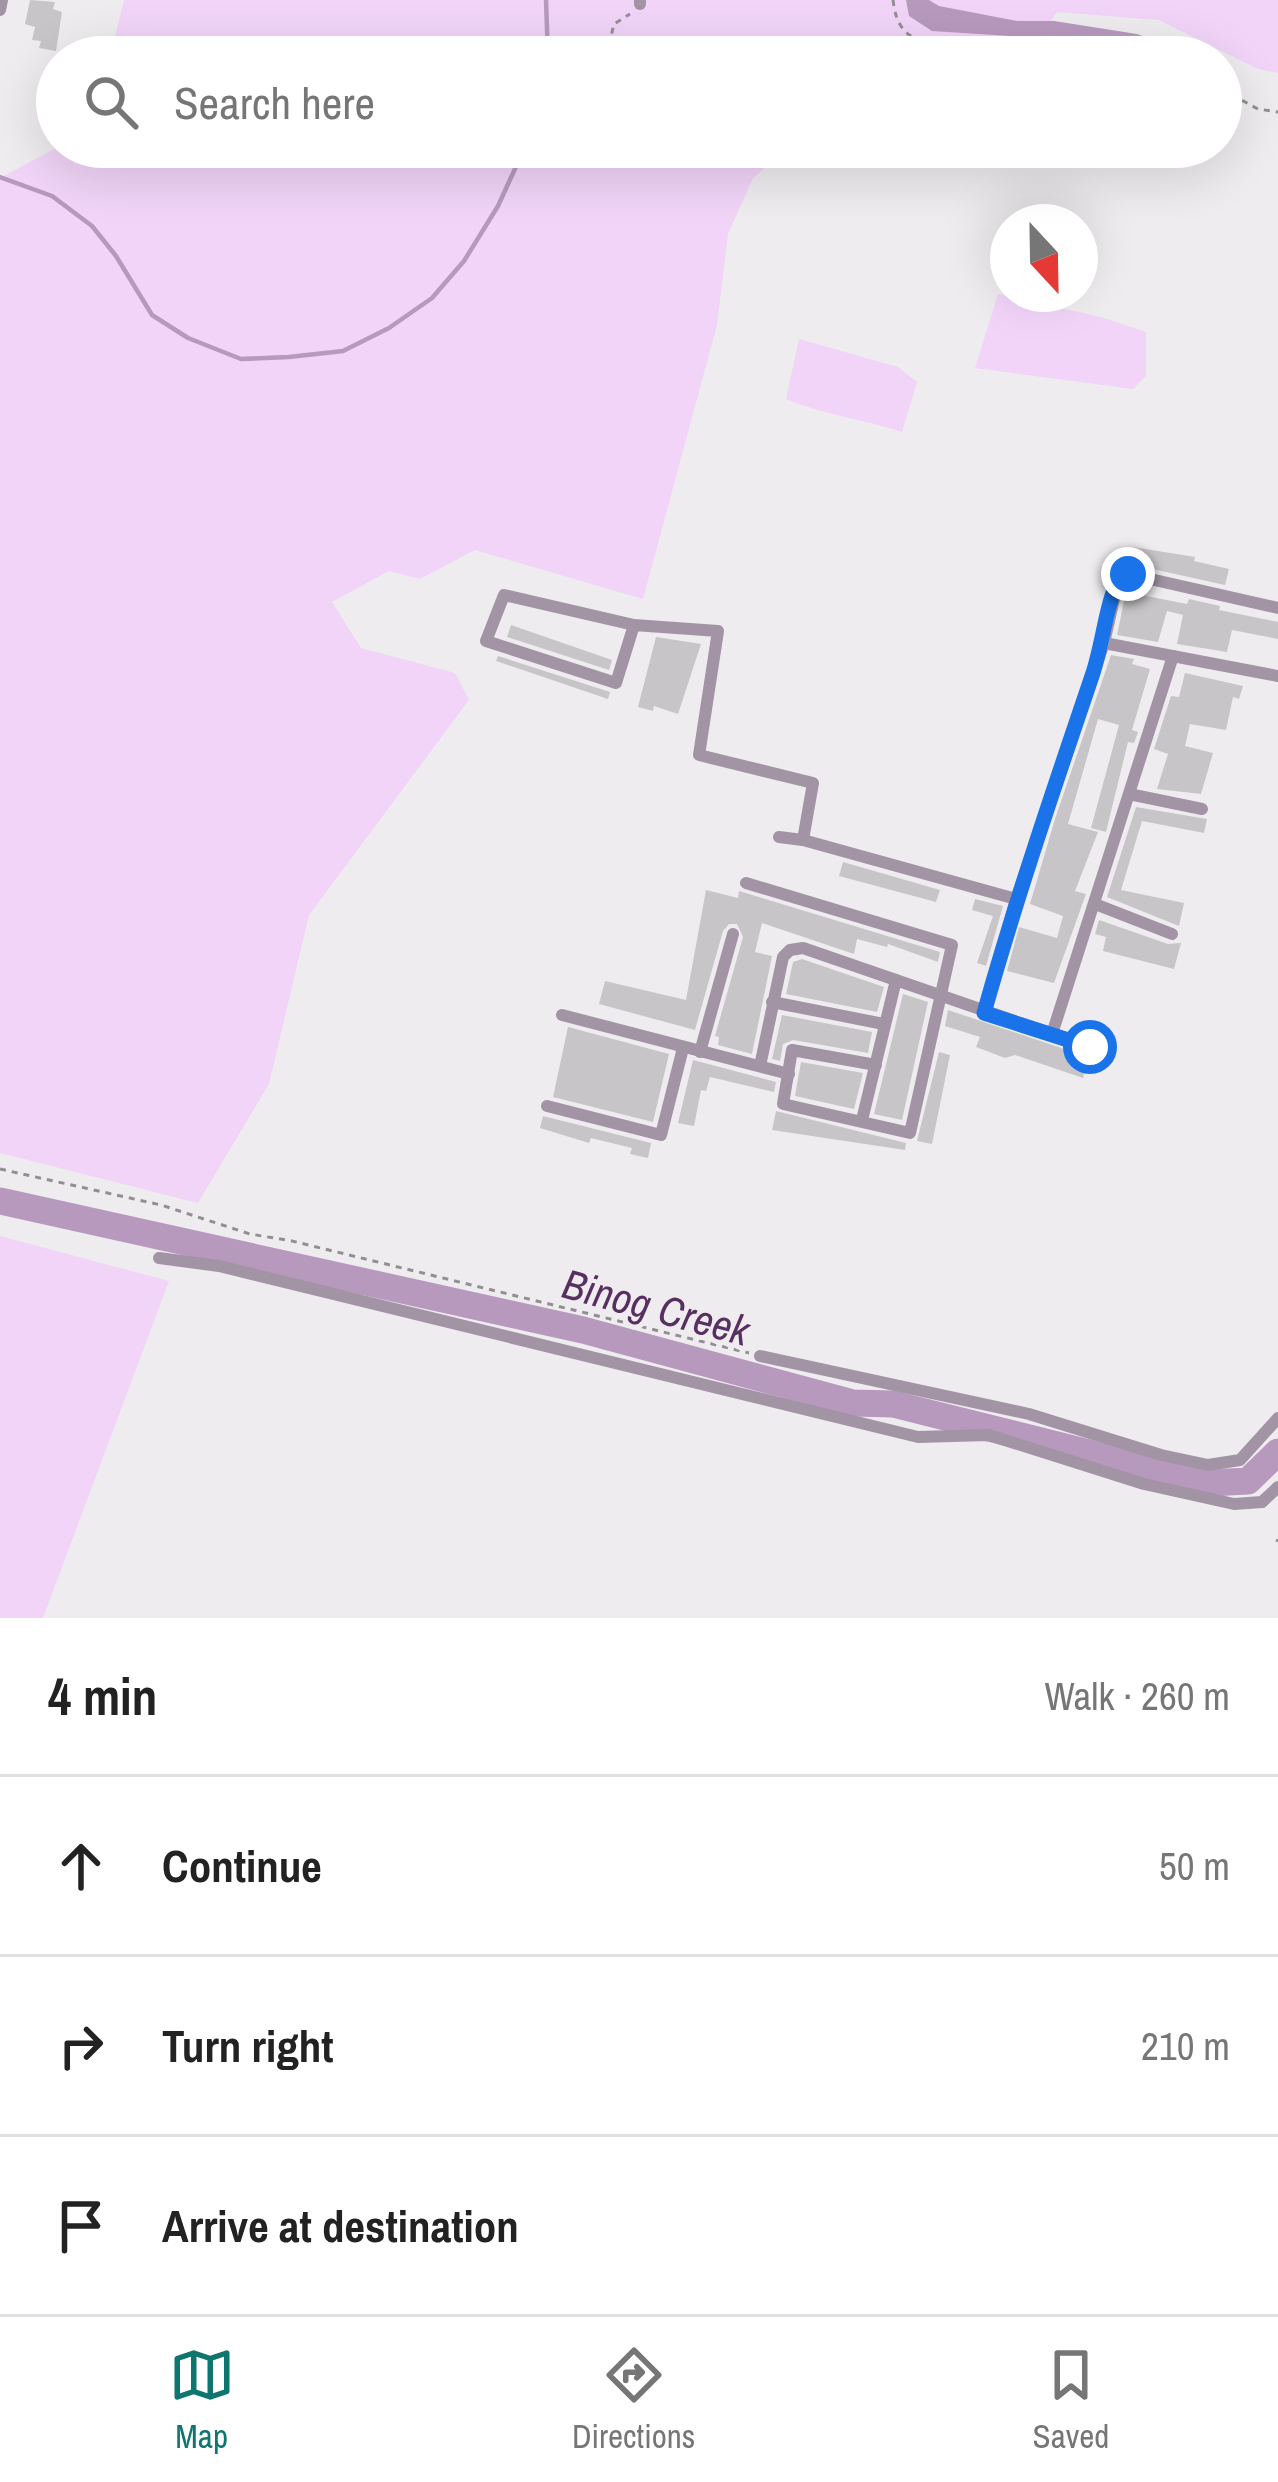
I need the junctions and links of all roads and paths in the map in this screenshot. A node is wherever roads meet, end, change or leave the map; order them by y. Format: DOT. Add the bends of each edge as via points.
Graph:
graph roads {
  1 [pos="2,0"];
  2 [pos="893,0"];
  3 [pos="640,2"];
  4 [pos="0,10"];
  5 [pos="611,36"];
  6 [pos="910,36"];
  7 [pos="1242,100"];
  8 [pos="1278,112"];
  9 [pos="1278,608"];
  10 [pos="634,625"];
  11 [pos="1104,643"];
  12 [pos="1173,656"];
  13 [pos="1278,676"];
  14 [pos="1129,794"];
  15 [pos="1202,809"];
  16 [pos="779,837"];
  17 [pos="803,840"];
  18 [pos="746,883"];
  19 [pos="1016,899"];
  20 [pos="1095,904"];
  21 [pos="733,934"];
  22 [pos="1172,934"];
  23 [pos="896,980"];
  24 [pos="940,998"];
  25 [pos="772,1002"];
  26 [pos="984,1013"];
  27 [pos="562,1015"];
  28 [pos="884,1024"];
  29 [pos="1052,1034"];
  30 [pos="1090,1047"];
  31 [pos="683,1048"];
  32 [pos="700,1052"];
  33 [pos="876,1065"];
  34 [pos="760,1066"];
  35 [pos="789,1074"];
  36 [pos="547,1106"];
  37 [pos="862,1120"];
  38 [pos="0,1169"];
  39 [pos="160,1258"];
  40 [pos="760,1356"];
  41 [pos="1278,1418"];
  42 [pos="1278,1486"];
  1 -- 4 [label="street"];
  2 -- 6 [label="path"];
  3 -- 5 [label="path"];
  7 -- 8 [label="path"];
  9 -- 11 [label="street" via="1128,574 1114,587"];
  10 -- 10 [label="street" via="616,683 486,641 504,595"];
  10 -- 17 [label="street" via="718,631 699,755 813,783"];
  11 -- 12 [label="street"];
  11 -- 19 [label="street"];
  12 -- 13 [label="street"];
  12 -- 14 [label="street"];
  14 -- 15 [label="street"];
  14 -- 20 [label="street"];
  16 -- 17 [label="street"];
  17 -- 19 [label="street"];
  18 -- 24 [label="street" via="952,945"];
  19 -- 26 [label="street"];
  20 -- 22 [label="street"];
  20 -- 29 [label="street"];
  21 -- 32 [label="street"];
  23 -- 24 [label="street"];
  23 -- 25 [label="street" via="790,950"];
  23 -- 28 [label="street"];
  24 -- 26 [label="street"];
  24 -- 37 [label="street" via="910,1133"];
  25 -- 28 [label="street"];
  25 -- 34 [label="street"];
  26 -- 29 [label="street"];
  27 -- 31 [label="street"];
  28 -- 33 [label="street"];
  29 -- 30 [label="street"];
  31 -- 32 [label="street"];
  31 -- 36 [label="street" via="661,1135"];
  32 -- 34 [label="street"];
  33 -- 35 [label="street" via="793,1050"];
  33 -- 37 [label="street"];
  34 -- 35 [label="street"];
  35 -- 37 [label="street" via="783,1104"];
  38 -- 40 [label="path"];
  39 -- 42 [label="street" via="305,1286 918,1437 989,1436 1234,1504 1262,1502"];
  40 -- 41 [label="street" via="1029,1414 1208,1465 1240,1460"];
}
